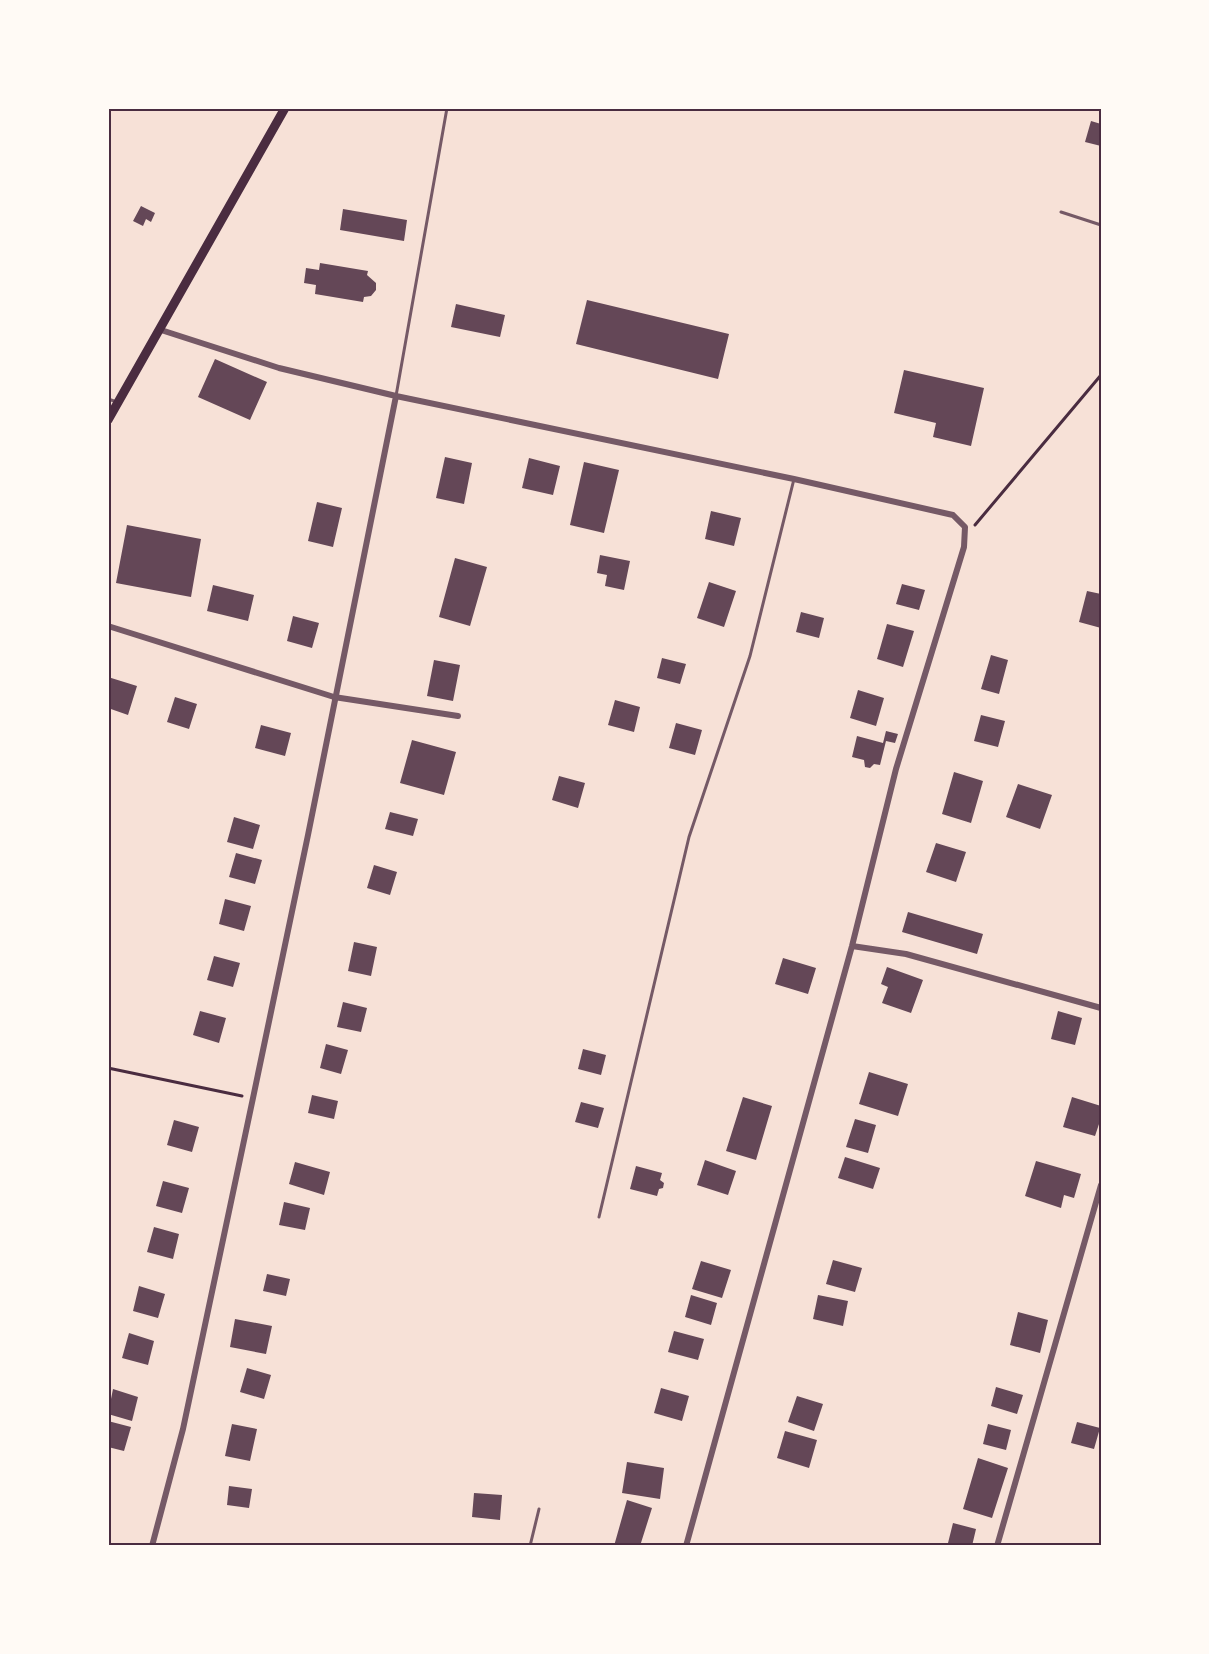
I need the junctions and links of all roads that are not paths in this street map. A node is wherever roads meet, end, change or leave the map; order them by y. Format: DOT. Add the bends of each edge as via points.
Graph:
graph roads {
  1 [pos="285,108"];
  2 [pos="447,108"];
  3 [pos="1061,212"];
  4 [pos="1101,225"];
  5 [pos="161,330"];
  6 [pos="396,396"];
  7 [pos="108,399"];
  8 [pos="118,403"];
  9 [pos="108,420"];
  10 [pos="794,479"];
  11 [pos="108,626"];
  12 [pos="334,697"];
  13 [pos="458,716"];
  14 [pos="852,946"];
  15 [pos="1101,1008"];
  16 [pos="1101,1185"];
  17 [pos="599,1217"];
  18 [pos="539,1509"];
  19 [pos="152,1546"];
  20 [pos="530,1546"];
  21 [pos="686,1546"];
  22 [pos="997,1546"];
  1 -- 5 [label="main road"];
  2 -- 6 [label="lane"];
  3 -- 4 [label="lane"];
  5 -- 6 [label="street" via="279,368"];
  5 -- 8 [label="main road"];
  6 -- 10 [label="street"];
  6 -- 12 [label="street"];
  7 -- 8 [label="lane"];
  8 -- 9 [label="main road"];
  10 -- 14 [label="street" via="953,515 965,527 964,547 896,769"];
  10 -- 17 [label="lane" via="750,656 689,837"];
  11 -- 12 [label="street"];
  12 -- 13 [label="street"];
  12 -- 19 [label="street" via="183,1429"];
  14 -- 15 [label="street" via="906,954"];
  14 -- 21 [label="street"];
  16 -- 22 [label="street"];
  18 -- 20 [label="lane"];
}
